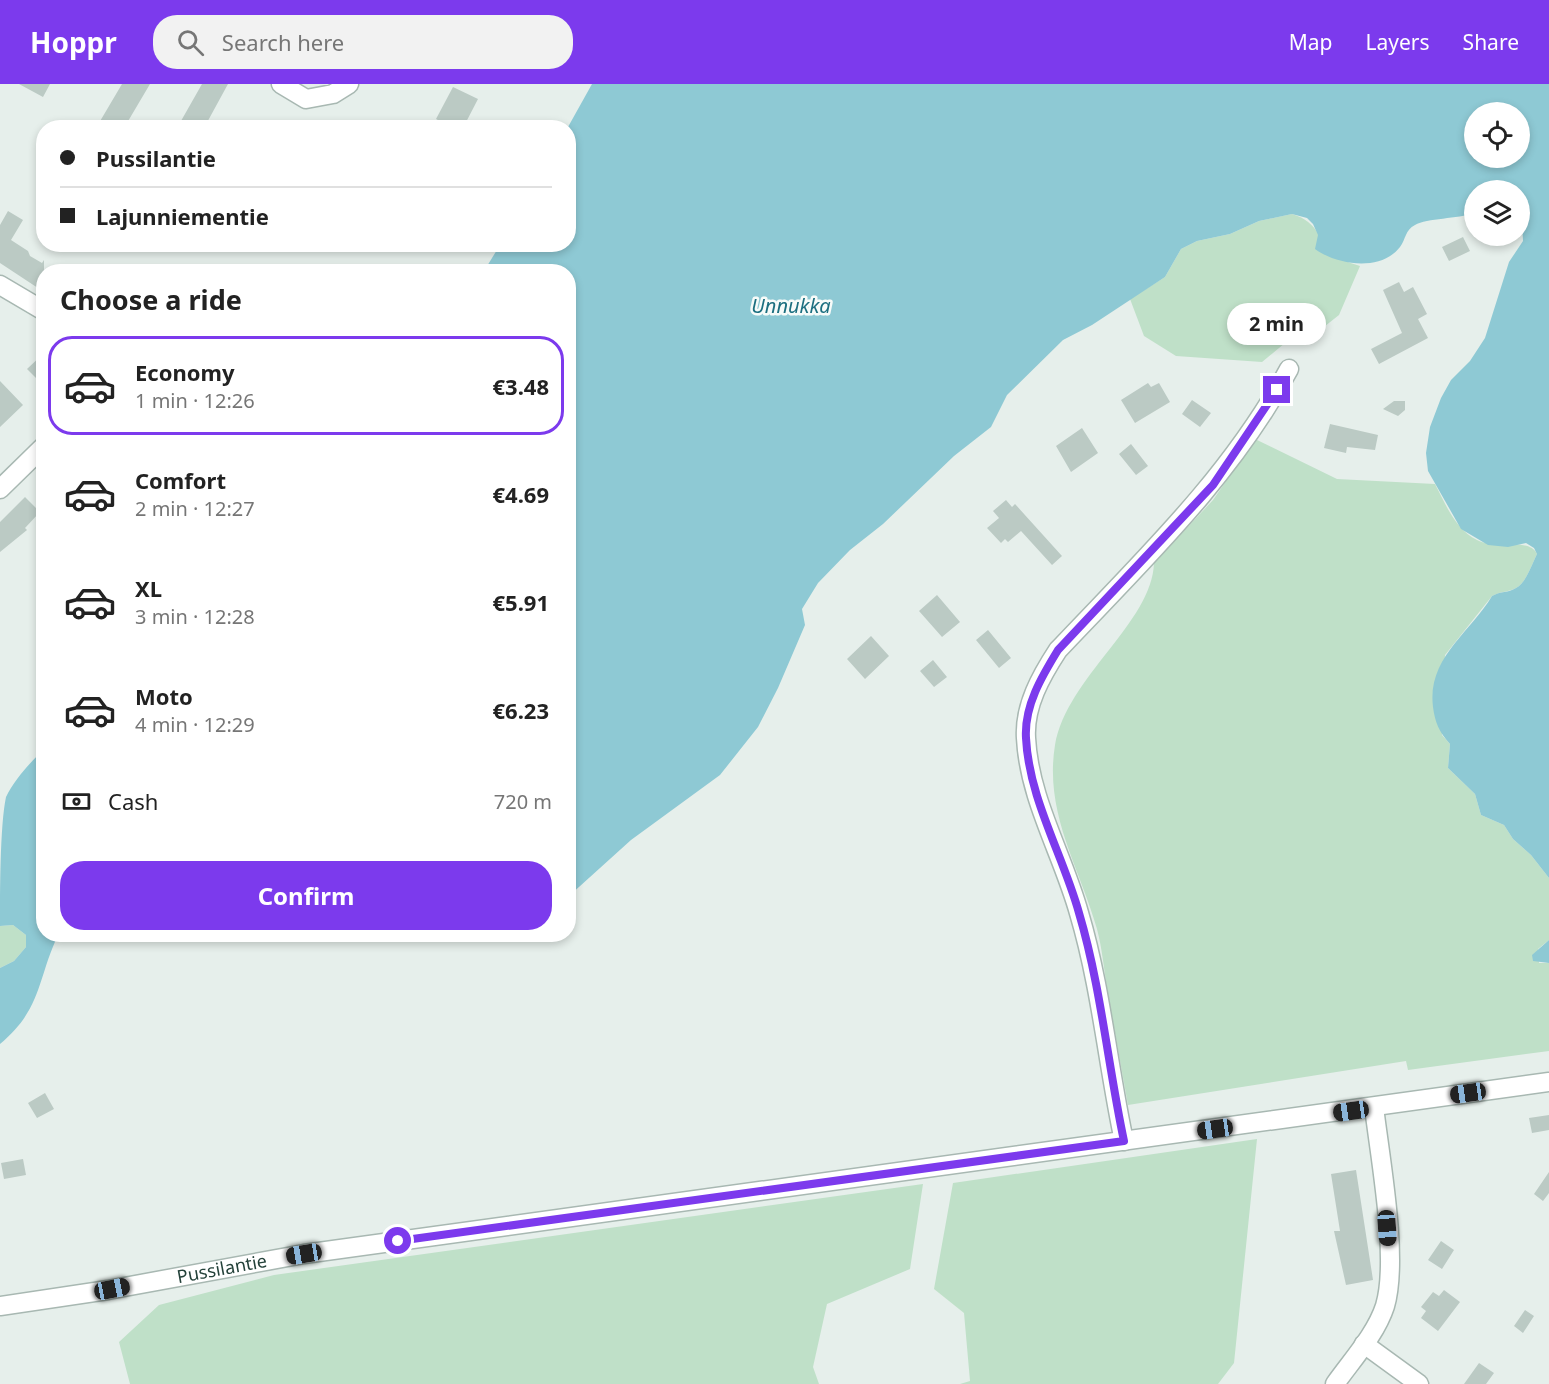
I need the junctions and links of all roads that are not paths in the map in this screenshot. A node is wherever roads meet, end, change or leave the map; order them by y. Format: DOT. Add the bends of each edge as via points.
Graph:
graph roads {
  1 [pos="281,84"];
  2 [pos="349,84"];
  3 [pos="0,285"];
  4 [pos="36,306"];
  5 [pos="1289,369"];
  6 [pos="36,454"];
  7 [pos="0,489"];
  8 [pos="1549,1082"];
  9 [pos="1374,1107"];
  10 [pos="1124,1141"];
  11 [pos="0,1306"];
  12 [pos="1364,1344"];
  13 [pos="1335,1384"];
  14 [pos="1419,1384"];
  1 -- 2 [label="street" via="306,99 333,94"];
  3 -- 4 [label="street"];
  5 -- 10 [label="street" via="1262,416 1213,485 1058,650 1031,700 1026,736 1029,768 1086,936"];
  6 -- 7 [label="street"];
  8 -- 9 [label="street, Pussilantie"];
  9 -- 10 [label="street, Pussilantie"];
  9 -- 12 [label="street" via="1390,1270 1385,1306"];
  10 -- 11 [label="street, Pussilantie" via="304,1254"];
  12 -- 13 [label="street"];
  12 -- 14 [label="street"];
}
